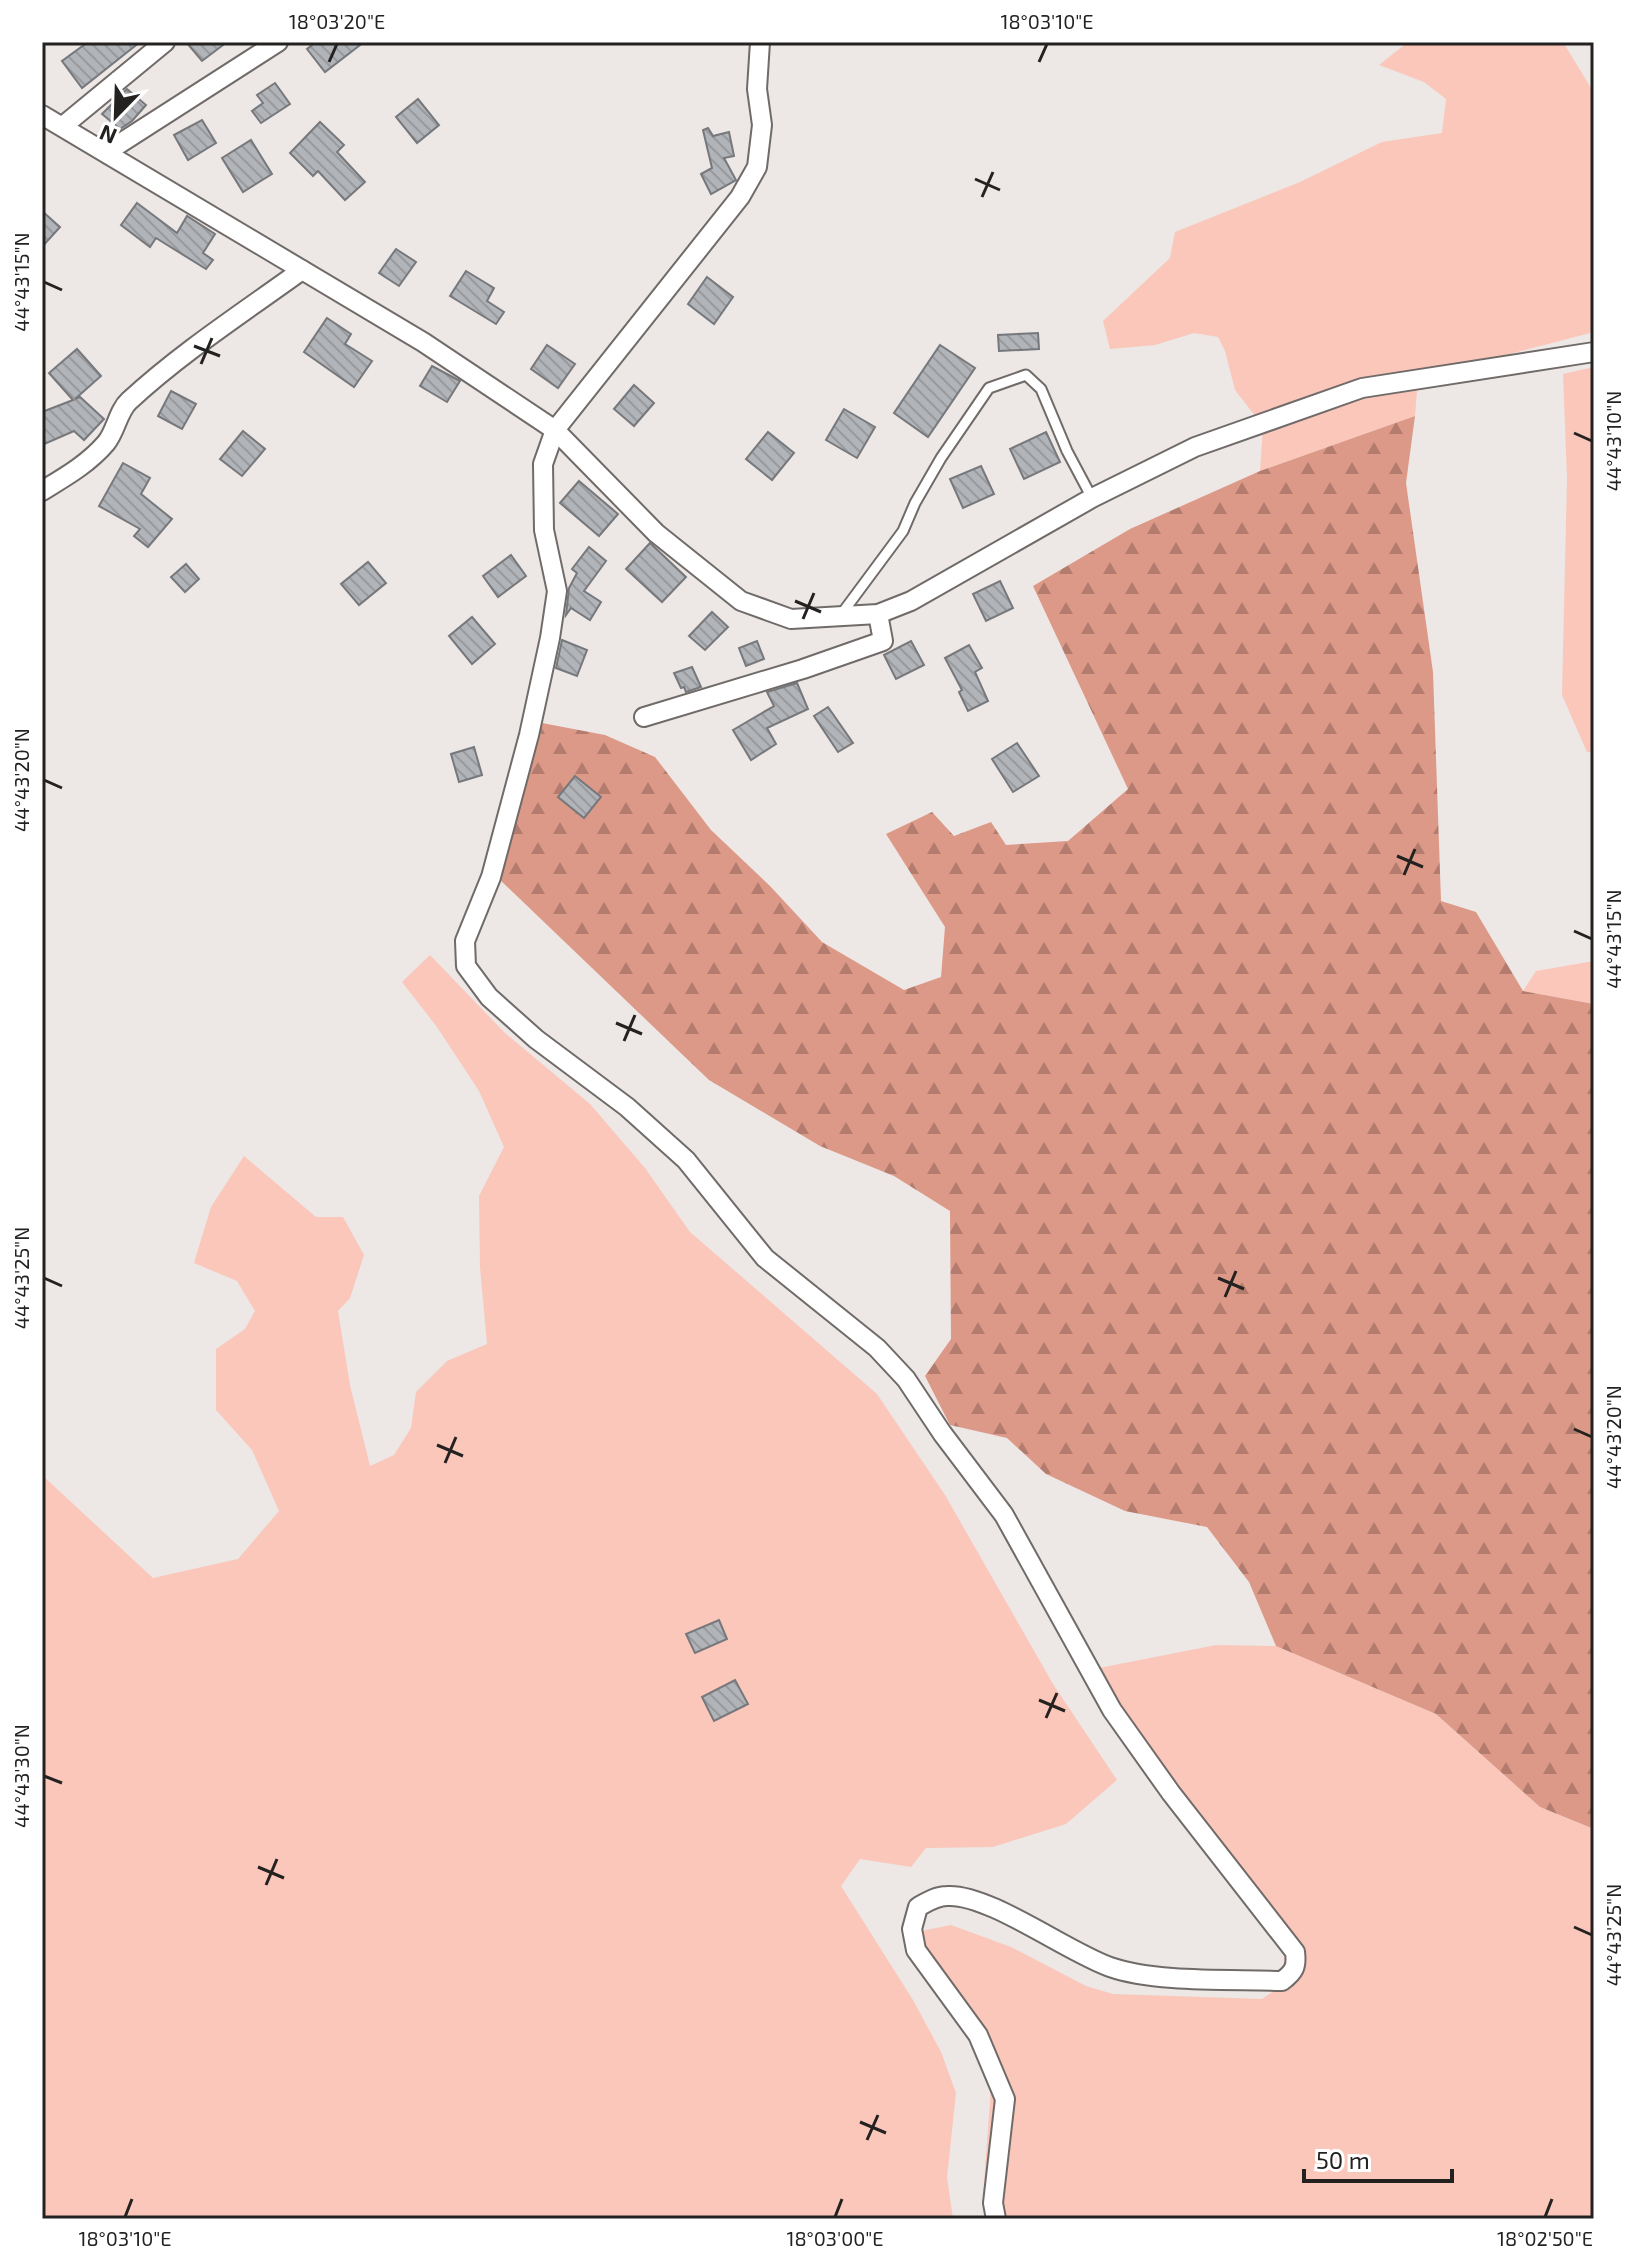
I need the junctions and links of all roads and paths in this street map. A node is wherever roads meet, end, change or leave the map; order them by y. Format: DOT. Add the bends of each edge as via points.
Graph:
graph roads {
  1 [pos="165,42"];
  2 [pos="278,42"];
  3 [pos="760,42"];
  4 [pos="42,115"];
  5 [pos="63,126"];
  6 [pos="108,154"];
  7 [pos="302,270"];
  8 [pos="1594,352"];
  9 [pos="555,430"];
  10 [pos="42,491"];
  11 [pos="1092,498"];
  12 [pos="878,614"];
  13 [pos="840,616"];
  14 [pos="644,717"];
  15 [pos="996,2219"];
  1 -- 5 [label="street"];
  2 -- 6 [label="street"];
  3 -- 9 [label="street" via="757,167 740,197"];
  4 -- 5 [label="street"];
  5 -- 6 [label="street"];
  6 -- 7 [label="street"];
  7 -- 9 [label="street"];
  7 -- 10 [label="street" via="126,404 106,443"];
  8 -- 11 [label="street" via="1362,388 1195,447"];
  9 -- 13 [label="street" via="656,533 741,601 791,619"];
  9 -- 15 [label="street" via="543,464 544,530 557,591 550,638 495,863 465,941 466,966 489,997 536,1039 627,1107 686,1160 765,1258 877,1348 906,1379 1004,1515 1112,1710 1295,1952 1297,1964 1282,1981 1140,1975 1108,1966 980,1902 948,1895 918,1907 912,1929 916,1950 978,2035 1005,2099 993,2203"];
  11 -- 12 [label="street" via="911,601"];
  11 -- 13 [label="lane" via="1041,389 1026,375 989,388 941,458 903,531"];
  12 -- 13 [label="street"];
  12 -- 14 [label="street" via="883,641"];
}
